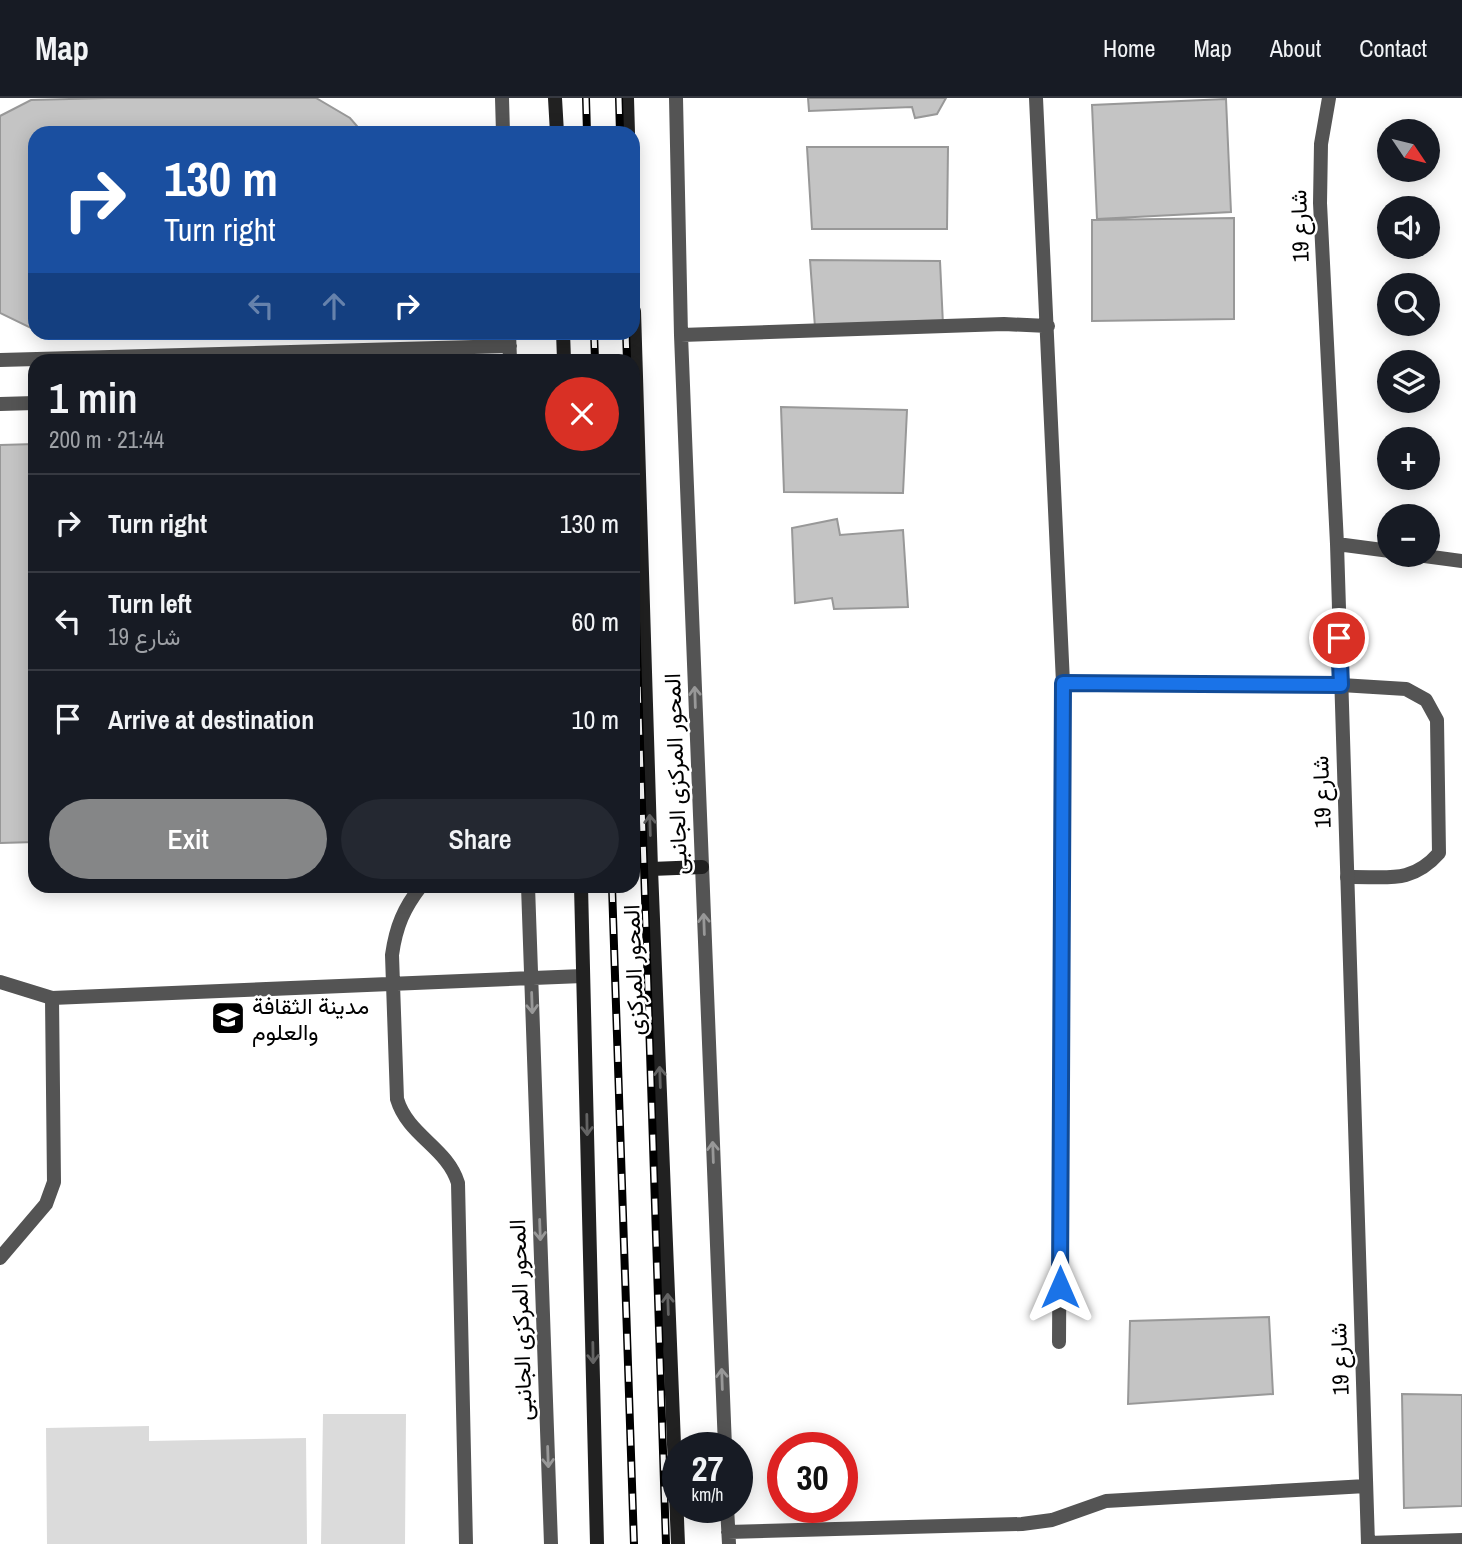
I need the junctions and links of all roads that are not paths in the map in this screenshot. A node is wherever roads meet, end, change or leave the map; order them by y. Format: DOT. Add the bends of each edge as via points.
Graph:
graph roads {
  1 [pos="502,98"];
  2 [pos="555,98"];
  3 [pos="627,98"];
  4 [pos="676,98"];
  5 [pos="1036,98"];
  6 [pos="1329,98"];
  7 [pos="503,126"];
  8 [pos="556,126"];
  9 [pos="628,126"];
  10 [pos="1048,326"];
  11 [pos="681,335"];
  12 [pos="510,346"];
  13 [pos="219,354"];
  14 [pos="28,359"];
  15 [pos="0,360"];
  16 [pos="28,403"];
  17 [pos="0,404"];
  18 [pos="640,497"];
  19 [pos="1337,544"];
  20 [pos="1377,549"];
  21 [pos="1440,558"];
  22 [pos="1462,561"];
  23 [pos="1063,683"];
  24 [pos="1341,685"];
  25 [pos="702,867"];
  26 [pos="652,869"];
  27 [pos="1346,877"];
  28 [pos="416,893"];
  29 [pos="528,893"];
  30 [pos="580,893"];
  31 [pos="583,976"];
  32 [pos="531,978"];
  33 [pos="0,982"];
  34 [pos="393,984"];
  35 [pos="52,998"];
  36 [pos="0,1258"];
  37 [pos="1059,1342"];
  38 [pos="724,1432"];
  39 [pos="1366,1486"];
  40 [pos="728,1538"];
  41 [pos="1462,1540"];
  42 [pos="1368,1543"];
  43 [pos="466,1544"];
  44 [pos="551,1544"];
  45 [pos="597,1544"];
  46 [pos="678,1544"];
  1 -- 7 [label="street"];
  2 -- 8 [label="main road"];
  3 -- 9 [label="main road"];
  4 -- 11 [label="street, المحور المركزى الجانبى"];
  5 -- 10 [label="street"];
  6 -- 19 [label="street, شارع 19" via="1321,144 1320,203"];
  10 -- 11 [label="street"];
  10 -- 23 [label="street"];
  25 -- 11 [label="street, المحور المركزى الجانبى, one-way"];
  12 -- 13 [label="street"];
  14 -- 15 [label="street"];
  16 -- 17 [label="street"];
  26 -- 18 [label="main road, المحور المركزى, one-way"];
  19 -- 20 [label="street"];
  19 -- 24 [label="street, شارع 19"];
  21 -- 22 [label="street"];
  23 -- 24 [label="street"];
  23 -- 37 [label="street"];
  24 -- 27 [label="street, شارع 19"];
  24 -- 27 [label="street" via="1406,690 1426,700 1437,720 1438,853 1425,869 1408,876"];
  25 -- 26 [label="main road"];
  38 -- 25 [label="street, المحور المركزى الجانبى, one-way"];
  46 -- 26 [label="main road, المحور المركزى, one-way"];
  27 -- 39 [label="street, شارع 19"];
  28 -- 34 [label="street" via="395,931"];
  29 -- 32 [label="street, المحور المركزى الجانبى"];
  30 -- 31 [label="main road"];
  31 -- 32 [label="street"];
  31 -- 45 [label="main road, one-way"];
  32 -- 34 [label="street"];
  32 -- 44 [label="street, المحور المركزى الجانبى, one-way"];
  33 -- 35 [label="street"];
  34 -- 35 [label="street"];
  34 -- 43 [label="street" via="400,1109 413,1130 449,1161 458,1183"];
  35 -- 36 [label="street" via="52,1190 46,1204"];
  39 -- 40 [label="street" via="1106,1501 1052,1520 1022,1524"];
  39 -- 42 [label="street, شارع 19"];
  41 -- 42 [label="street"];
}
